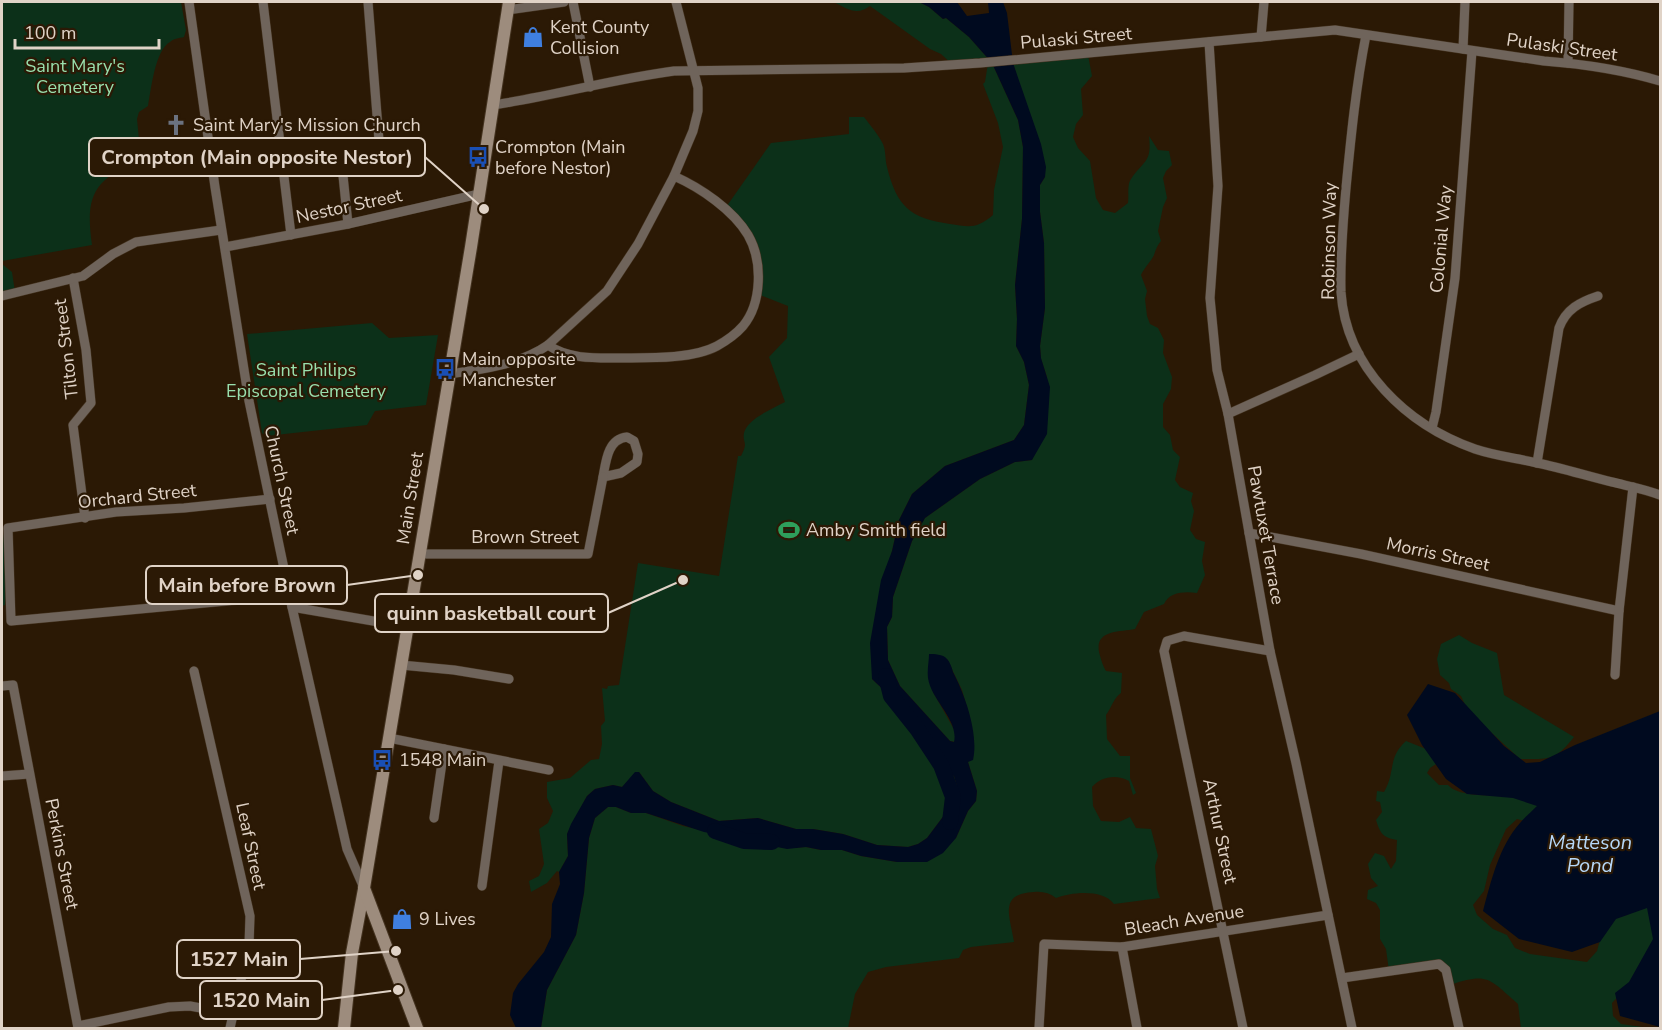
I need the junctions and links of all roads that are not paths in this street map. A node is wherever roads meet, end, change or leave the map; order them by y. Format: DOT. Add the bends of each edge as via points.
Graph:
graph roads {
  1 [pos="189,2"];
  2 [pos="263,2"];
  3 [pos="368,2"];
  4 [pos="564,2"];
  5 [pos="573,2"];
  6 [pos="676,2"];
  7 [pos="1264,2"];
  8 [pos="1465,2"];
  9 [pos="1569,2"];
  10 [pos="508,6"];
  11 [pos="1366,35"];
  12 [pos="1261,37"];
  13 [pos="1209,42"];
  14 [pos="1468,50"];
  15 [pos="1568,63"];
  16 [pos="694,71"];
  17 [pos="1660,81"];
  18 [pos="590,87"];
  19 [pos="493,105"];
  20 [pos="674,176"];
  21 [pos="479,194"];
  22 [pos="348,224"];
  23 [pos="221,230"];
  24 [pos="291,234"];
  25 [pos="225,247"];
  26 [pos="73,278"];
  27 [pos="2,296"];
  28 [pos="1598,296"];
  29 [pos="548,345"];
  30 [pos="1359,354"];
  31 [pos="448,374"];
  32 [pos="1228,414"];
  33 [pos="1432,428"];
  34 [pos="1537,463"];
  35 [pos="603,477"];
  36 [pos="1633,487"];
  37 [pos="1660,495"];
  38 [pos="270,499"];
  39 [pos="85,518"];
  40 [pos="1249,533"];
  41 [pos="420,554"];
  42 [pos="290,595"];
  43 [pos="292,607"];
  44 [pos="1619,611"];
  45 [pos="408,627"];
  46 [pos="1270,651"];
  47 [pos="401,665"];
  48 [pos="194,671"];
  49 [pos="1615,675"];
  50 [pos="509,679"];
  51 [pos="2,686"];
  52 [pos="389,738"];
  53 [pos="444,749"];
  54 [pos="499,761"];
  55 [pos="549,770"];
  56 [pos="29,774"];
  57 [pos="2,776"];
  58 [pos="434,818"];
  59 [pos="482,886"];
  60 [pos="364,888"];
  61 [pos="1328,915"];
  62 [pos="1224,931"];
  63 [pos="1122,947"];
  64 [pos="1342,978"];
  65 [pos="233,1014"];
  66 [pos="78,1027"];
  67 [pos="344,1028"];
  68 [pos="230,1029"];
  69 [pos="417,1029"];
  70 [pos="1039,1029"];
  71 [pos="1137,1029"];
  72 [pos="1243,1029"];
  73 [pos="1352,1029"];
  74 [pos="1459,1029"];
  1 -- 23 [label="street, Church Street"];
  2 -- 24 [label="street"];
  3 -- 22 [label="street" via="380,153 342,166"];
  4 -- 10 [label="street"];
  5 -- 18 [label="street"];
  6 -- 16 [label="street"];
  7 -- 12 [label="street"];
  8 -- 14 [label="street, Colonial Way"];
  9 -- 15 [label="street"];
  10 -- 19 [label="main road, Main Street"];
  11 -- 12 [label="street, Pulaski Street" via="1335,30"];
  11 -- 14 [label="street, Pulaski Street"];
  11 -- 30 [label="street, Robinson Way" via="1353,109 1341,267 1344,313"];
  12 -- 13 [label="street, Pulaski Street"];
  13 -- 16 [label="street, Pulaski Street" via="980,63"];
  13 -- 32 [label="street, Pawtuxet Terrace" via="1218,186 1210,298 1217,370"];
  14 -- 15 [label="street, Pulaski Street"];
  14 -- 33 [label="street, Colonial Way" via="1455,278"];
  15 -- 17 [label="street, Pulaski Street"];
  16 -- 18 [label="street, Pulaski Street" via="643,75"];
  16 -- 20 [label="street" via="698,111"];
  18 -- 19 [label="street, Pulaski Street"];
  19 -- 21 [label="main road, Main Street"];
  20 -- 29 [label="street" via="608,291"];
  20 -- 29 [label="street" via="726,210 748,236 757,263 758,289 742,327 715,347 657,358 600,358 559,353"];
  21 -- 22 [label="street, Nestor Street"];
  21 -- 31 [label="main road, Main Street"];
  22 -- 24 [label="street, Nestor Street"];
  23 -- 25 [label="street, Church Street"];
  23 -- 26 [label="street" via="136,242 83,276"];
  24 -- 25 [label="street, Nestor Street"];
  25 -- 38 [label="street, Church Street" via="249,401"];
  26 -- 27 [label="street"];
  26 -- 39 [label="street, Tilton Street" via="91,403 73,425"];
  28 -- 34 [label="street" via="1572,308 1562,318"];
  29 -- 31 [label="street" via="518,359"];
  30 -- 32 [label="street"];
  30 -- 33 [label="street, Robinson Way" via="1385,393"];
  31 -- 41 [label="main road, Main Street"];
  32 -- 40 [label="street, Pawtuxet Terrace"];
  33 -- 34 [label="street, Robinson Way" via="1475,448"];
  34 -- 36 [label="street, Robinson Way"];
  35 -- 35 [label="street, Brown Street" via="613,444 620,438 634,441 636,462 621,473"];
  35 -- 41 [label="street, Brown Street" via="588,554"];
  36 -- 37 [label="street, Robinson Way"];
  36 -- 44 [label="street"];
  38 -- 39 [label="street, Orchard Street"];
  38 -- 42 [label="street, Church Street"];
  39 -- 42 [label="street, Orchard Street" via="8,528 11,621"];
  40 -- 44 [label="street, Morris Street"];
  40 -- 46 [label="street, Pawtuxet Terrace"];
  41 -- 45 [label="main road, Main Street"];
  42 -- 43 [label="street, Church Street"];
  43 -- 45 [label="street"];
  43 -- 60 [label="street, Church Street" via="347,849"];
  44 -- 49 [label="street"];
  45 -- 47 [label="main road, Main Street"];
  46 -- 61 [label="street, Pawtuxet Terrace"];
  46 -- 62 [label="street, Arthur Street" via="1184,636 1167,641 1164,651"];
  47 -- 50 [label="street"];
  47 -- 52 [label="main road, Main Street"];
  48 -- 65 [label="street, Leaf Street" via="249,916 249,945"];
  51 -- 56 [label="street, Perkins Street" via="13,685"];
  52 -- 53 [label="street"];
  52 -- 60 [label="main road, Main Street"];
  53 -- 54 [label="street"];
  53 -- 58 [label="street"];
  54 -- 55 [label="street"];
  54 -- 59 [label="street"];
  56 -- 57 [label="street"];
  56 -- 66 [label="street, Perkins Street"];
  60 -- 67 [label="main road, Main Street"];
  60 -- 69 [label="main road"];
  61 -- 62 [label="street, Bleach Avenue"];
  61 -- 64 [label="street, Pawtuxet Terrace"];
  62 -- 63 [label="street, Bleach Avenue"];
  62 -- 72 [label="street, Arthur Street"];
  63 -- 70 [label="street, Bleach Avenue" via="1044,944"];
  63 -- 71 [label="street"];
  64 -- 73 [label="street, Pawtuxet Terrace"];
  64 -- 74 [label="street" via="1438,964 1446,970"];
  65 -- 66 [label="street" via="190,1006 169,1007"];
  65 -- 68 [label="street, Leaf Street"];
}
